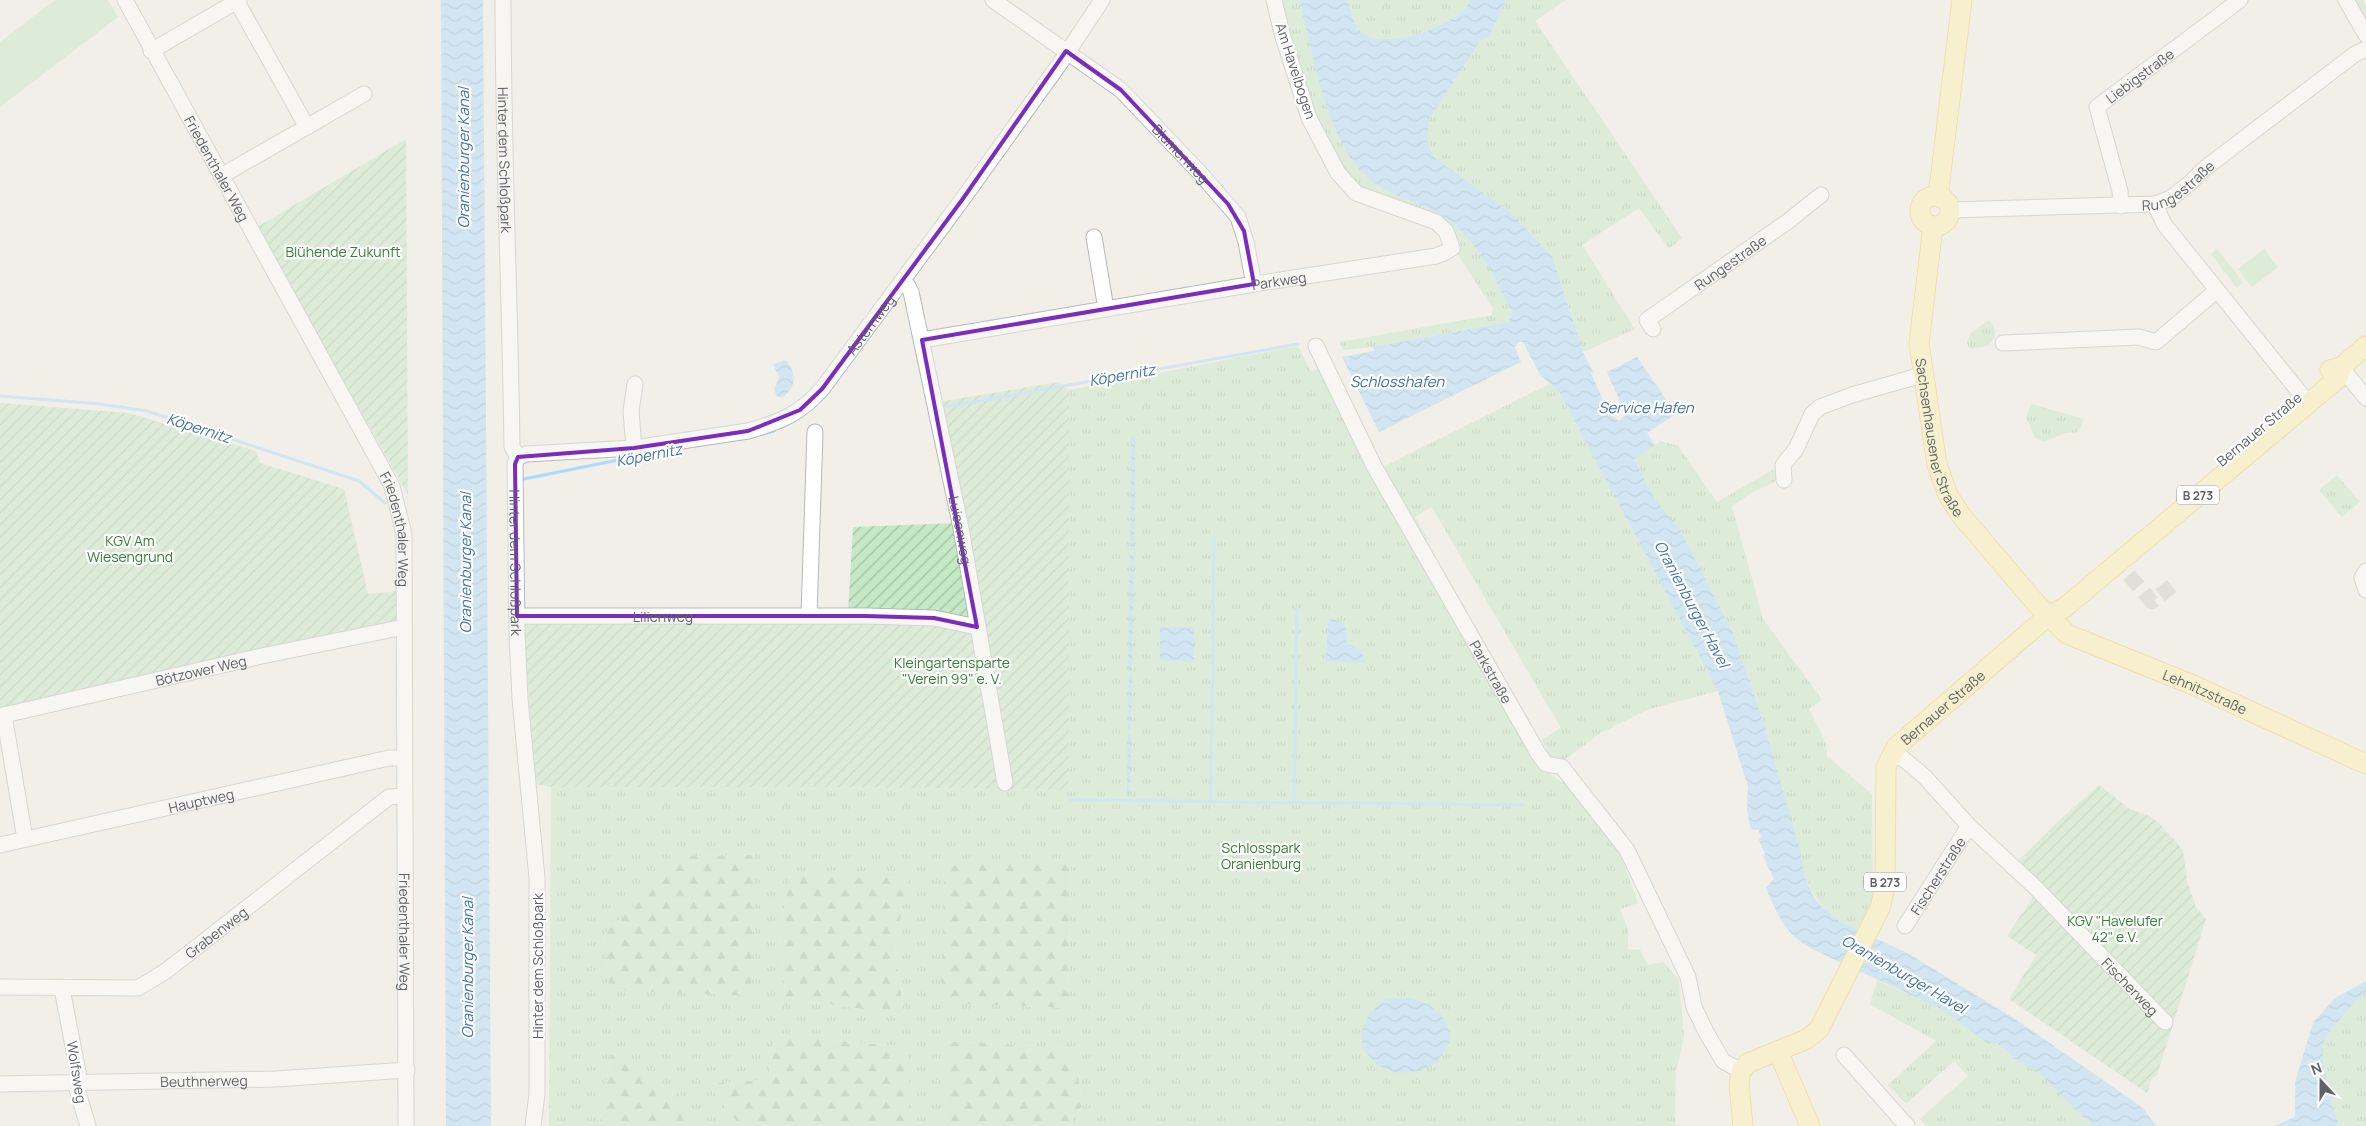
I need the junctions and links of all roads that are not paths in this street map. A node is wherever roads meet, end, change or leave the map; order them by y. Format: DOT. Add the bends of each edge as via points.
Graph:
graph roads {
  1 [pos="125,0"];
  2 [pos="237,0"];
  3 [pos="503,0"];
  4 [pos="992,0"];
  5 [pos="1102,0"];
  6 [pos="1274,0"];
  7 [pos="1962,0"];
  8 [pos="2240,0"];
  9 [pos="2346,0"];
  10 [pos="2366,35"];
  11 [pos="2366,49"];
  12 [pos="151,51"];
  13 [pos="1066,51"];
  14 [pos="364,94"];
  15 [pos="307,127"];
  16 [pos="221,176"];
  17 [pos="1821,195"];
  18 [pos="1944,203"];
  19 [pos="2155,204"];
  20 [pos="2121,206"];
  21 [pos="1932,226"];
  22 [pos="1094,237"];
  23 [pos="1452,248"];
  24 [pos="902,282"];
  25 [pos="1254,284"];
  26 [pos="2216,290"];
  27 [pos="1106,309"];
  28 [pos="1653,329"];
  29 [pos="922,340"];
  30 [pos="2003,342"];
  31 [pos="1316,346"];
  32 [pos="2366,346"];
  33 [pos="2341,367"];
  34 [pos="1922,375"];
  35 [pos="635,384"];
  36 [pos="2366,398"];
  37 [pos="2304,399"];
  38 [pos="815,432"];
  39 [pos="634,448"];
  40 [pos="518,457"];
  41 [pos="1784,480"];
  42 [pos="2366,571"];
  43 [pos="2366,590"];
  44 [pos="809,615"];
  45 [pos="517,616"];
  46 [pos="2048,616"];
  47 [pos="404,627"];
  48 [pos="977,627"];
  49 [pos="2,715"];
  50 [pos="1892,752"];
  51 [pos="404,758"];
  52 [pos="2366,764"];
  53 [pos="1005,783"];
  54 [pos="404,796"];
  55 [pos="1969,826"];
  56 [pos="25,839"];
  57 [pos="0,845"];
  58 [pos="2034,886"];
  59 [pos="1905,926"];
  60 [pos="0,987"];
  61 [pos="62,989"];
  62 [pos="2165,1022"];
  63 [pos="1778,1051"];
  64 [pos="1844,1055"];
  65 [pos="407,1070"];
  66 [pos="1740,1078"];
  67 [pos="80,1082"];
  68 [pos="0,1084"];
  69 [pos="88,1126"];
  70 [pos="406,1126"];
  71 [pos="533,1126"];
  72 [pos="1743,1126"];
  73 [pos="1810,1126"];
  74 [pos="1907,1126"];
  1 -- 12 [label="street, Friedenthaler Weg"];
  2 -- 12 [label="street"];
  2 -- 15 [label="street"];
  3 -- 40 [label="street, Hinter dem Schloßpark" via="503,130 510,275 512,447"];
  4 -- 13 [label="street, Blumenweg"];
  5 -- 13 [label="street, Asternweg"];
  6 -- 23 [label="street, Am Havelbogen" via="1309,118 1338,173 1356,193 1436,222 1446,231"];
  7 -- 18 [label="main road"];
  8 -- 20 [label="street, Liebigstraße" via="2097,107 2120,191"];
  9 -- 10 [label="street"];
  11 -- 19 [label="street, Rungestraße" via="2355,54 2204,169 2171,198"];
  12 -- 16 [label="street, Friedenthaler Weg"];
  13 -- 24 [label="street, Asternweg" via="1055,71"];
  13 -- 25 [label="street, Blumenweg" via="1121,90 1228,204 1244,231"];
  14 -- 15 [label="street"];
  15 -- 16 [label="street"];
  16 -- 47 [label="street, Friedenthaler Weg" via="392,486 404,534"];
  17 -- 28 [label="street, Rungestraße" via="1647,320"];
  18 -- 20 [label="street, Rungestraße"];
  18 -- 21 [label="main road" via="1945,222"];
  18 -- 21 [label="main road" via="1930,198 1922,207 1922,218"];
  19 -- 20 [label="street, Rungestraße"];
  19 -- 26 [label="street" via="2161,220"];
  21 -- 34 [label="main road, Sachsenhausener Straße" via="1919,344"];
  22 -- 27 [label="street"];
  23 -- 25 [label="street, Parkweg" via="1436,256"];
  24 -- 29 [label="street, Luisenweg" via="911,292"];
  24 -- 39 [label="street, Asternweg" via="822,389 800,410 748,431"];
  25 -- 27 [label="street, Parkweg"];
  26 -- 30 [label="street" via="2156,342 2139,337"];
  26 -- 37 [label="street"];
  27 -- 29 [label="street, Parkweg"];
  29 -- 48 [label="street, Luisenweg" via="961,528"];
  31 -- 66 [label="street, Parkstraße" via="1374,466 1538,752 1546,764 1562,767 1627,850 1688,977 1694,1008 1723,1061"];
  32 -- 33 [label="main road, Bernauer Straße / B 273"];
  33 -- 36 [label="street"];
  33 -- 37 [label="main road, Bernauer Straße / B 273" via="2333,368"];
  34 -- 41 [label="street" via="1820,407 1812,414 1799,443 1783,465"];
  34 -- 46 [label="main road, Sachsenhausener Straße" via="1934,455 1948,495 1960,514"];
  35 -- 39 [label="street" via="631,411"];
  37 -- 46 [label="main road, Bernauer Straße / B 273" via="2056,599"];
  38 -- 44 [label="street"];
  39 -- 40 [label="street, Asternweg"];
  40 -- 45 [label="street, Hinter dem Schloßpark" via="515,464"];
  42 -- 43 [label="street" via="2362,578"];
  44 -- 45 [label="street, Lilienweg"];
  44 -- 48 [label="street, Lilienweg" via="934,618"];
  45 -- 71 [label="street, Hinter dem Schloßpark" via="520,700 537,878 537,1094"];
  46 -- 50 [label="main road, Bernauer Straße / B 273"];
  46 -- 52 [label="main road, Lehnitzstraße" via="2067,634 2193,686"];
  47 -- 49 [label="street, Bötzower Weg"];
  47 -- 51 [label="street, Friedenthaler Weg"];
  48 -- 53 [label="street, Luisenweg"];
  49 -- 56 [label="street"];
  50 -- 55 [label="street, Fischerstraße" via="1924,776"];
  50 -- 63 [label="main road, Bernauer Straße / B 273" via="1886,777 1885,887 1880,908 1818,1030 1807,1039"];
  51 -- 54 [label="street, Friedenthaler Weg"];
  51 -- 56 [label="street, Hauptweg" via="389,758"];
  54 -- 61 [label="street, Grabenweg" via="389,797 166,971 138,988"];
  54 -- 65 [label="street, Friedenthaler Weg"];
  55 -- 58 [label="street, Fischerstraße"];
  55 -- 59 [label="street, Fischerstraße"];
  56 -- 57 [label="street, Hauptweg"];
  58 -- 62 [label="street, Fischerweg"];
  60 -- 61 [label="street, Grabenweg"];
  61 -- 67 [label="street, Wolfsweg"];
  63 -- 66 [label="main road, B 273" via="1748,1063"];
  63 -- 73 [label="main road"];
  64 -- 74 [label="street"];
  65 -- 67 [label="street, Beuthnerweg" via="276,1079"];
  65 -- 70 [label="street, Friedenthaler Weg"];
  66 -- 72 [label="main road"];
  67 -- 68 [label="street, Beuthnerweg"];
  67 -- 69 [label="street, Wolfsweg" via="76,1086"];
}
